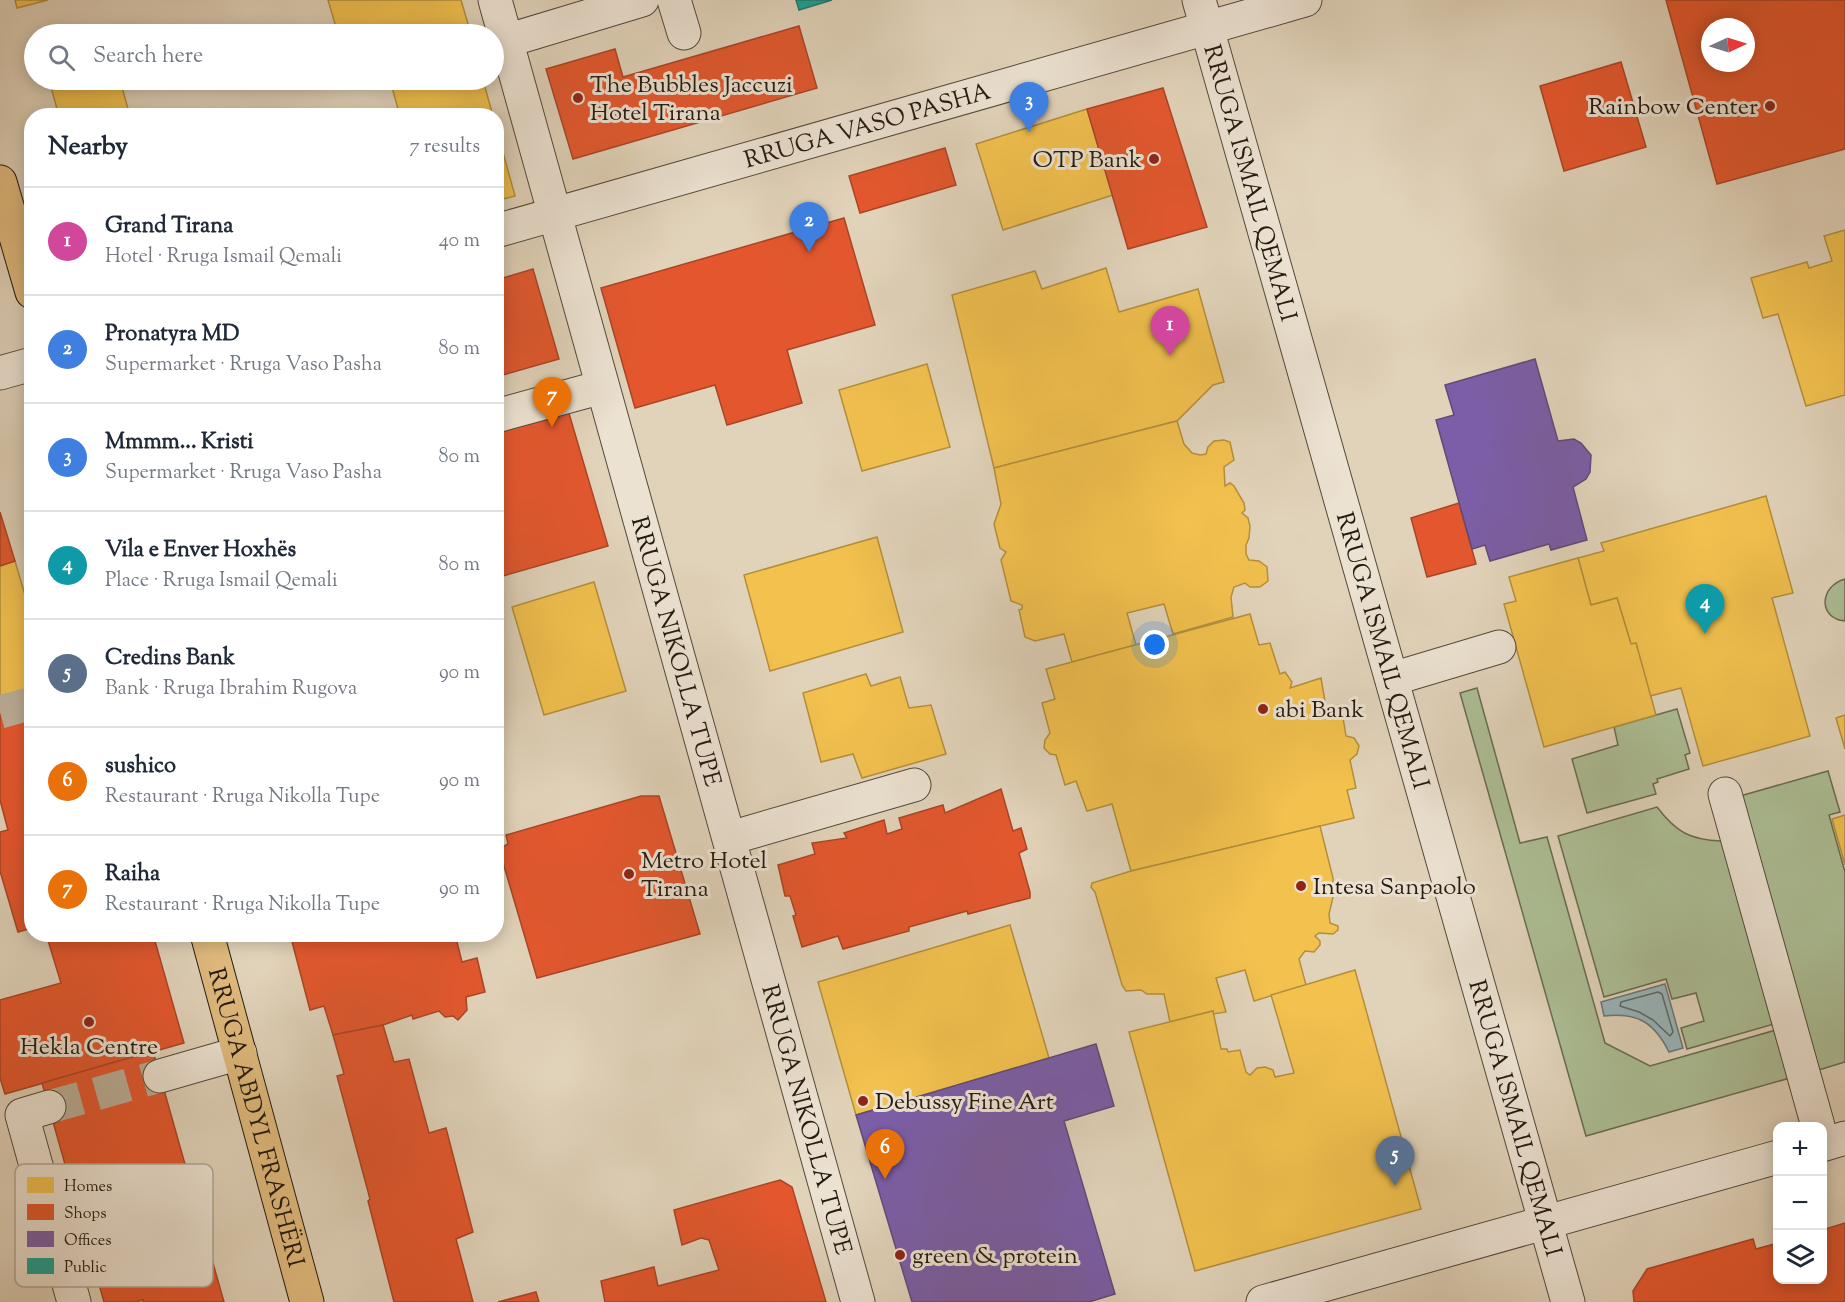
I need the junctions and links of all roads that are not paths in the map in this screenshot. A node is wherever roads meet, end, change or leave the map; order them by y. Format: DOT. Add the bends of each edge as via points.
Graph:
graph roads {
  1 [pos="495,0"];
  2 [pos="642,0"];
  3 [pos="674,0"];
  4 [pos="1305,0"];
  5 [pos="1203,14"];
  6 [pos="501,24"];
  7 [pos="684,33"];
  8 [pos="504,34"];
  9 [pos="506,41"];
  10 [pos="0,182"];
  11 [pos="554,215"];
  12 [pos="504,229"];
  13 [pos="24,264"];
  14 [pos="24,366"];
  15 [pos="0,373"];
  16 [pos="602,387"];
  17 [pos="504,414"];
  18 [pos="1499,647"];
  19 [pos="1392,679"];
  20 [pos="914,785"];
  21 [pos="1725,794"];
  22 [pos="730,838"];
  23 [pos="209,942"];
  24 [pos="240,1053"];
  25 [pos="160,1076"];
  26 [pos="49,1107"];
  27 [pos="1821,1122"];
  28 [pos="1773,1158"];
  29 [pos="36,1164"];
  30 [pos="1546,1223"];
  31 [pos="70,1287"];
  32 [pos="74,1302"];
  33 [pos="307,1302"];
  34 [pos="858,1302"];
  35 [pos="1263,1302"];
  36 [pos="1568,1302"];
  1 -- 6 [label="street, RRUGA NIKOLLA TUPE"];
  2 -- 9 [label="street"];
  3 -- 7 [label="street"];
  4 -- 5 [label="street, RRUGA VASO PASHA"];
  5 -- 11 [label="street, RRUGA VASO PASHA"];
  5 -- 19 [label="street, RRUGA ISMAIL QEMALI"];
  8 -- 9 [label="street, RRUGA NIKOLLA TUPE"];
  9 -- 11 [label="street, RRUGA NIKOLLA TUPE"];
  10 -- 13 [label="main road"];
  11 -- 12 [label="street, RRUGA VASO PASHA"];
  11 -- 16 [label="street, RRUGA NIKOLLA TUPE"];
  14 -- 15 [label="street"];
  16 -- 17 [label="street"];
  16 -- 22 [label="street, RRUGA NIKOLLA TUPE"];
  18 -- 19 [label="street"];
  19 -- 30 [label="street, RRUGA ISMAIL QEMALI"];
  20 -- 22 [label="street"];
  21 -- 27 [label="street"];
  22 -- 34 [label="street, RRUGA NIKOLLA TUPE"];
  23 -- 24 [label="main road, RRUGA ABDYL FRASHËRI"];
  24 -- 25 [label="street"];
  24 -- 33 [label="main road, RRUGA ABDYL FRASHËRI"];
  26 -- 29 [label="street" via="22,1115"];
  28 -- 30 [label="street"];
  30 -- 35 [label="street"];
  30 -- 36 [label="street, RRUGA ISMAIL QEMALI"];
  31 -- 32 [label="street"];
}
